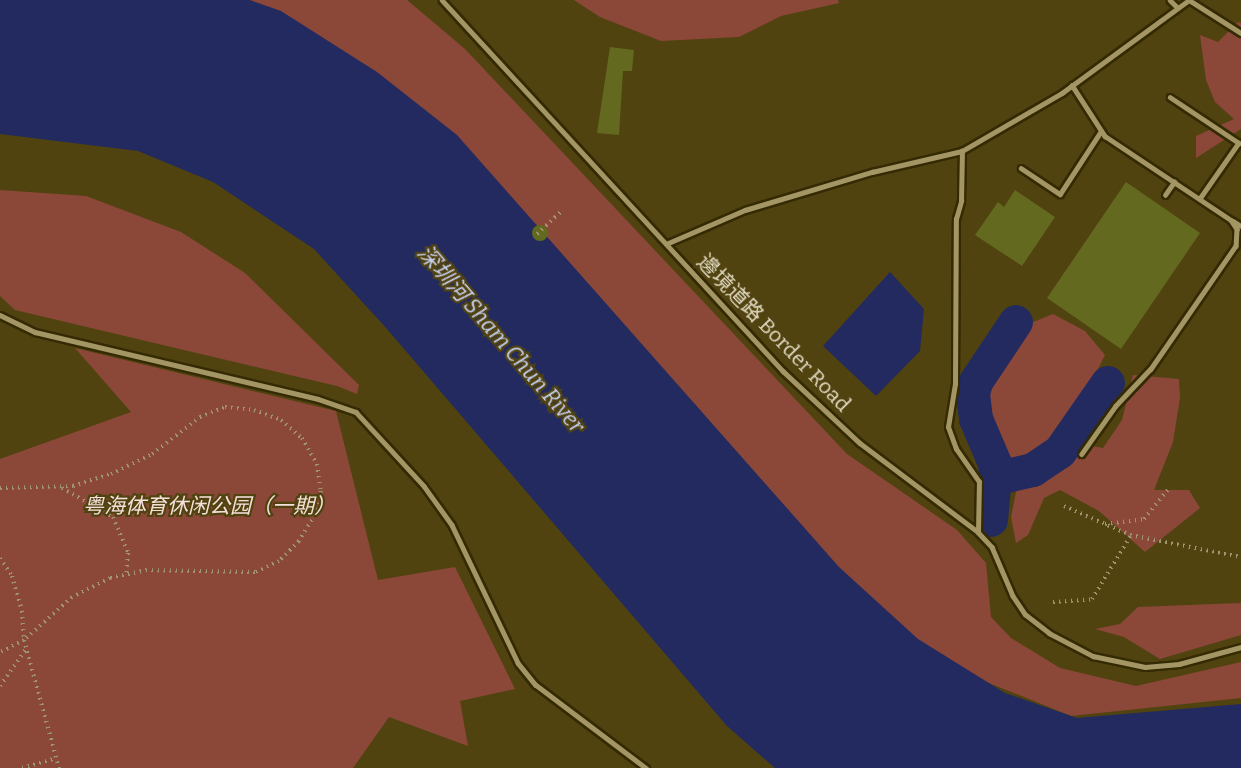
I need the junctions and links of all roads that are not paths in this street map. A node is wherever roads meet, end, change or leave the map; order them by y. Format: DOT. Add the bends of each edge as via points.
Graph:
graph roads {
  1 [pos="442,0"];
  2 [pos="1170,0"];
  3 [pos="1189,0"];
  4 [pos="1178,8"];
  5 [pos="1241,33"];
  6 [pos="1072,85"];
  7 [pos="1170,97"];
  8 [pos="1101,131"];
  9 [pos="962,151"];
  10 [pos="1022,168"];
  11 [pos="1174,182"];
  12 [pos="1165,195"];
  13 [pos="1200,199"];
  14 [pos="1231,220"];
  15 [pos="1241,226"];
  16 [pos="666,244"];
  17 [pos="0,315"];
  18 [pos="1082,454"];
  19 [pos="978,532"];
  20 [pos="1241,647"];
  21 [pos="646,768"];
  1 -- 16 [label="lane, 邊境道路 Border Road"];
  2 -- 4 [label="lane"];
  3 -- 4 [label="lane"];
  3 -- 5 [label="lane"];
  4 -- 6 [label="lane"];
  6 -- 8 [label="lane"];
  6 -- 9 [label="lane"];
  7 -- 13 [label="lane" via="1239,143"];
  8 -- 10 [label="lane" via="1059,194"];
  8 -- 11 [label="lane"];
  9 -- 16 [label="lane" via="872,172 746,210"];
  9 -- 19 [label="lane" via="961,201 956,219 955,384 948,427 956,449 979,482"];
  11 -- 12 [label="lane"];
  11 -- 13 [label="lane"];
  13 -- 14 [label="lane"];
  14 -- 15 [label="lane"];
  14 -- 18 [label="lane" via="1237,230 1236,246 1151,369 1116,405"];
  16 -- 19 [label="lane, 邊境道路 Border Road" via="783,371 860,443"];
  17 -- 21 [label="lane" via="35,332 318,399 356,412 424,486 452,525 518,663 536,685"];
  19 -- 20 [label="lane, 邊境道路 Border Road" via="992,547 1025,614 1049,633 1092,656 1144,667 1179,664"];
}
